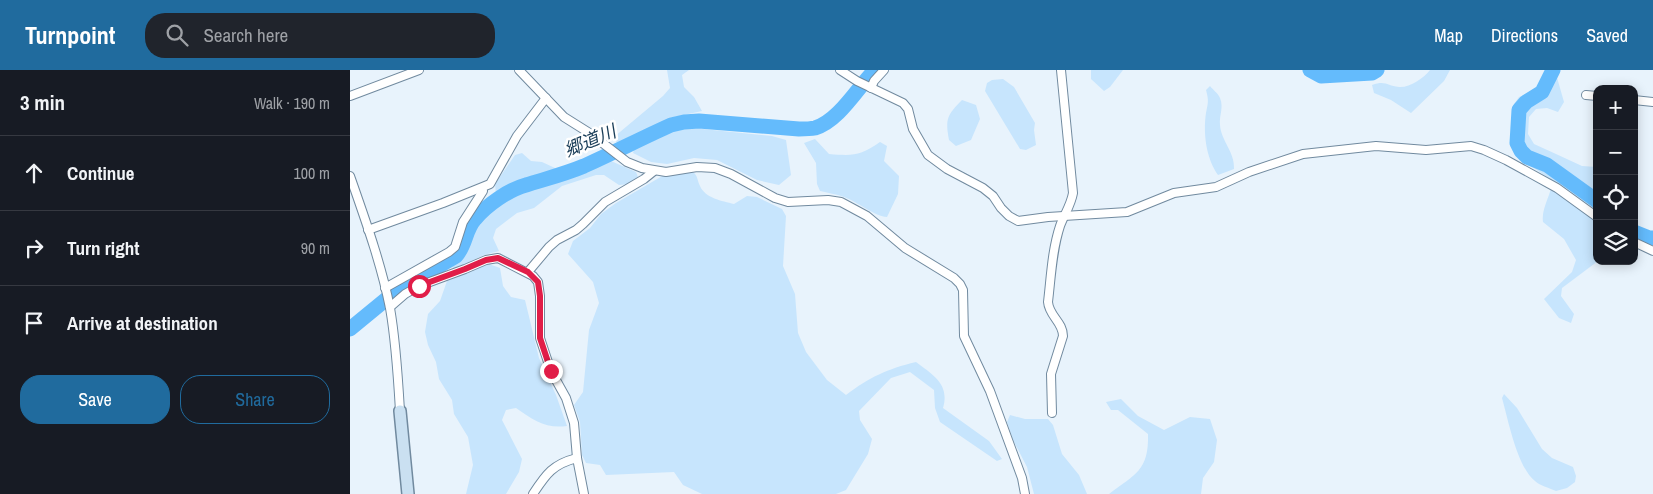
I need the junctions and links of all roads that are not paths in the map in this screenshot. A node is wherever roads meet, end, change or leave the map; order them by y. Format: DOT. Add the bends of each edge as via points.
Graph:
graph roads {
  1 [pos="419,70"];
  2 [pos="519,70"];
  3 [pos="840,70"];
  4 [pos="884,70"];
  5 [pos="1061,70"];
  6 [pos="870,87"];
  7 [pos="1586,94"];
  8 [pos="1593,95"];
  9 [pos="350,96"];
  10 [pos="546,98"];
  11 [pos="1638,100"];
  12 [pos="1653,102"];
  13 [pos="654,170"];
  14 [pos="350,176"];
  15 [pos="482,188"];
  16 [pos="1593,214"];
  17 [pos="1064,216"];
  18 [pos="368,230"];
  19 [pos="1638,244"];
  20 [pos="1653,251"];
  21 [pos="528,272"];
  22 [pos="386,291"];
  23 [pos="389,305"];
  24 [pos="400,412"];
  25 [pos="1052,413"];
  26 [pos="577,458"];
  27 [pos="408,494"];
  28 [pos="533,494"];
  29 [pos="584,494"];
  30 [pos="1025,494"];
  1 -- 9 [label="street"];
  2 -- 10 [label="street"];
  3 -- 6 [label="street"];
  4 -- 6 [label="street"];
  5 -- 17 [label="street" via="1073,193"];
  6 -- 17 [label="street" via="903,103 928,155 983,188 1009,216 1018,221"];
  7 -- 8 [label="street"];
  10 -- 13 [label="street" via="564,117 618,156"];
  10 -- 15 [label="street" via="517,136 490,184"];
  11 -- 12 [label="street"];
  13 -- 21 [label="street" via="605,202 583,224 557,240"];
  13 -- 30 [label="street" via="715,168 788,202 841,202 867,216 905,248 954,278 963,290 964,336 986,382"];
  14 -- 18 [label="street"];
  15 -- 18 [label="street"];
  15 -- 22 [label="street" via="463,222 455,247"];
  16 -- 17 [label="street" via="1557,188 1506,160 1471,146 1426,150 1376,146 1303,154 1216,187 1174,193 1128,212"];
  17 -- 25 [label="street" via="1055,249 1048,302 1049,309 1063,329 1051,374"];
  18 -- 22 [label="street"];
  19 -- 20 [label="street"];
  21 -- 23 [label="street" via="498,258 486,260 419,286"];
  21 -- 26 [label="street" via="538,282 540,338 574,423"];
  22 -- 23 [label="street"];
  23 -- 24 [label="street"];
  24 -- 27 [label="street"];
  26 -- 28 [label="street" via="553,468"];
  26 -- 29 [label="street"];
}
